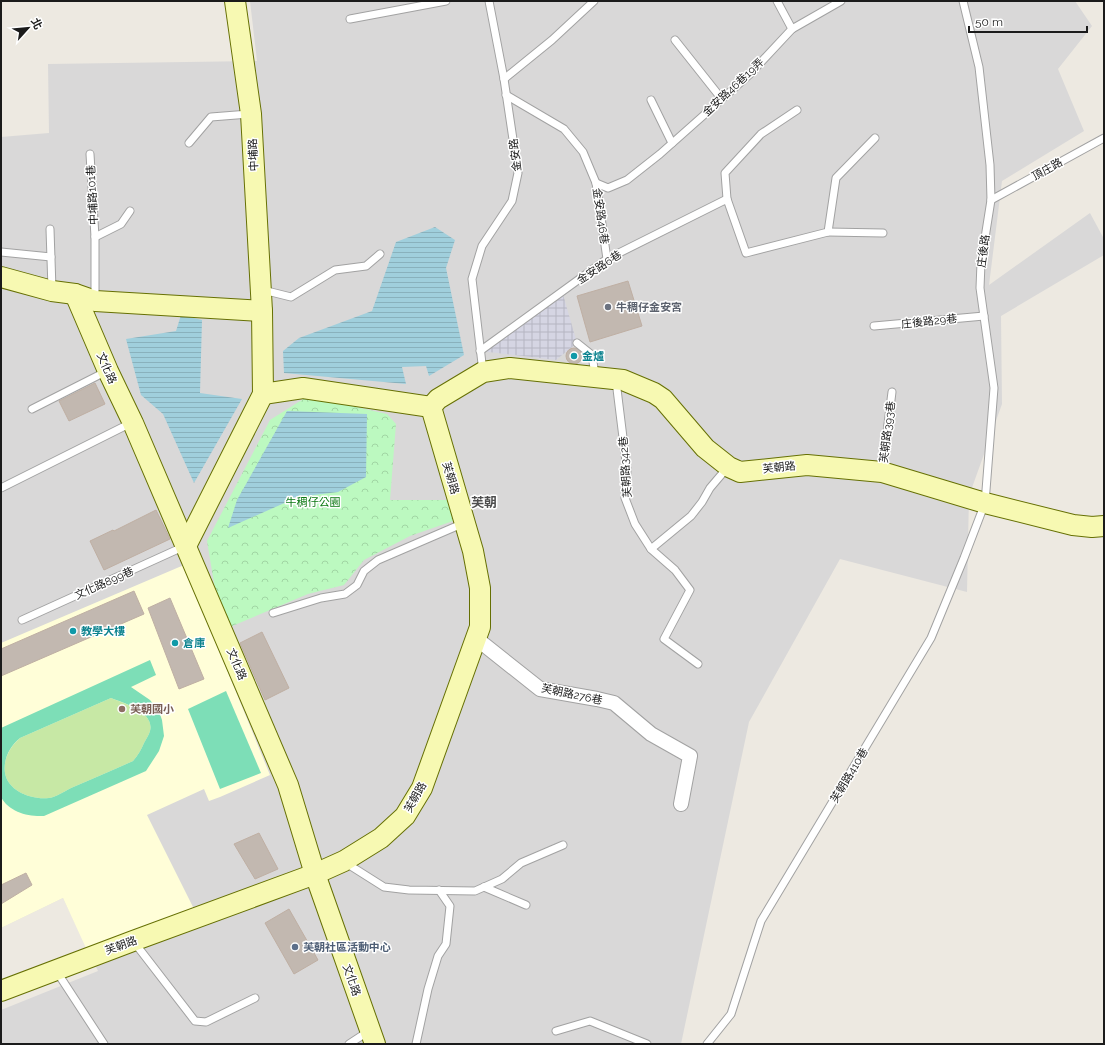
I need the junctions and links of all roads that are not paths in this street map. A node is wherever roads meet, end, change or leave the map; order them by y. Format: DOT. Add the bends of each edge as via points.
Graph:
graph roads {
  1 [pos="235,1"];
  2 [pos="446,1"];
  3 [pos="489,1"];
  4 [pos="594,1"];
  5 [pos="777,1"];
  6 [pos="841,1"];
  7 [pos="963,1"];
  8 [pos="350,19"];
  9 [pos="792,29"];
  10 [pos="675,40"];
  11 [pos="504,79"];
  12 [pos="506,95"];
  13 [pos="721,98"];
  14 [pos="652,100"];
  15 [pos="797,110"];
  16 [pos="251,114"];
  17 [pos="875,138"];
  18 [pos="1104,138"];
  19 [pos="189,143"];
  20 [pos="672,143"];
  21 [pos="90,154"];
  22 [pos="596,183"];
  23 [pos="727,198"];
  24 [pos="991,200"];
  25 [pos="130,211"];
  26 [pos="50,229"];
  27 [pos="828,232"];
  28 [pos="883,234"];
  29 [pos="95,237"];
  30 [pos="1,252"];
  31 [pos="380,254"];
  32 [pos="51,257"];
  33 [pos="607,259"];
  34 [pos="1,276"];
  35 [pos="261,290"];
  36 [pos="52,291"];
  37 [pos="75,294"];
  38 [pos="95,301"];
  39 [pos="262,311"];
  40 [pos="984,316"];
  41 [pos="874,326"];
  42 [pos="577,343"];
  43 [pos="480,351"];
  44 [pos="108,370"];
  45 [pos="483,372"];
  46 [pos="596,377"];
  47 [pos="616,379"];
  48 [pos="892,392"];
  49 [pos="263,394"];
  50 [pos="431,407"];
  51 [pos="32,409"];
  52 [pos="133,423"];
  53 [pos="729,467"];
  54 [pos="882,472"];
  55 [pos="1,488"];
  56 [pos="985,503"];
  57 [pos="464,523"];
  58 [pos="1104,526"];
  59 [pos="186,546"];
  60 [pos="651,549"];
  61 [pos="273,613"];
  62 [pos="22,620"];
  63 [pos="476,639"];
  64 [pos="698,664"];
  65 [pos="681,804"];
  66 [pos="563,846"];
  67 [pos="344,861"];
  68 [pos="315,874"];
  69 [pos="484,887"];
  70 [pos="439,890"];
  71 [pos="526,905"];
  72 [pos="133,941"];
  73 [pos="56,970"];
  74 [pos="1,991"];
  75 [pos="255,998"];
  76 [pos="556,1032"];
  77 [pos="372,1037"];
  78 [pos="104,1044"];
  79 [pos="349,1044"];
  80 [pos="416,1044"];
  81 [pos="648,1044"];
  82 [pos="707,1044"];
  1 -- 16 [label="street, 中埔路"];
  2 -- 8 [label="lane"];
  3 -- 11 [label="lane, 金安路"];
  4 -- 11 [label="lane"];
  5 -- 9 [label="lane"];
  6 -- 9 [label="lane"];
  7 -- 24 [label="lane, 庄後路" via="979,67 990,165"];
  9 -- 13 [label="lane, 金安路46巷19弄" via="749,75"];
  10 -- 13 [label="lane"];
  11 -- 12 [label="lane, 金安路"];
  12 -- 22 [label="lane, 金安路46巷" via="564,129 583,152"];
  12 -- 43 [label="lane, 金安路" via="518,173 512,201 482,246 472,279"];
  13 -- 20 [label="lane, 金安路46巷19弄"];
  14 -- 20 [label="lane"];
  15 -- 23 [label="lane" via="761,134 725,173"];
  16 -- 19 [label="lane" via="211,117"];
  16 -- 35 [label="street, 中埔路"];
  17 -- 27 [label="lane" via="836,178"];
  18 -- 24 [label="lane, 頂庄路"];
  20 -- 22 [label="lane, 金安路46巷19弄" via="627,180 608,188"];
  21 -- 29 [label="lane, 中埔路101巷"];
  22 -- 33 [label="lane, 金安路46巷"];
  23 -- 27 [label="lane" via="746,253"];
  23 -- 33 [label="lane, 金安路6巷"];
  24 -- 40 [label="lane, 庄後路" via="981,263 980,288"];
  25 -- 29 [label="lane, 中埔路101巷" via="121,224"];
  26 -- 32 [label="lane"];
  27 -- 28 [label="lane"];
  29 -- 38 [label="lane, 中埔路101巷"];
  30 -- 32 [label="lane"];
  31 -- 35 [label="lane" via="366,266 335,270 291,297"];
  32 -- 36 [label="lane"];
  33 -- 43 [label="lane, 金安路6巷"];
  34 -- 36 [label="street"];
  35 -- 39 [label="street, 中埔路"];
  36 -- 37 [label="street"];
  37 -- 38 [label="street"];
  37 -- 44 [label="street, 文化路"];
  38 -- 39 [label="street"];
  39 -- 49 [label="street, 中埔路"];
  40 -- 41 [label="lane, 庄後路29巷"];
  40 -- 56 [label="lane, 庄後路" via="994,388"];
  42 -- 46 [label="lane" via="592,354"];
  43 -- 45 [label="lane, 金安路"];
  44 -- 51 [label="lane"];
  44 -- 52 [label="street, 文化路"];
  45 -- 46 [label="street, 芙朝路" via="510,368"];
  45 -- 50 [label="street, 芙朝路" via="438,399"];
  46 -- 47 [label="street, 芙朝路"];
  47 -- 53 [label="street, 芙朝路" via="663,399 705,448"];
  47 -- 60 [label="lane, 芙朝路342巷" via="627,470 625,498 635,524"];
  48 -- 54 [label="lane, 芙朝路393巷"];
  49 -- 50 [label="street" via="303,388"];
  49 -- 59 [label="street"];
  50 -- 57 [label="street, 芙朝路"];
  52 -- 55 [label="lane"];
  52 -- 59 [label="street, 文化路"];
  53 -- 54 [label="street, 芙朝路" via="740,472 807,464"];
  53 -- 60 [label="lane" via="710,488 691,516"];
  54 -- 56 [label="street, 芙朝路"];
  56 -- 58 [label="street, 芙朝路" via="1073,525"];
  56 -- 82 [label="lane, 芙朝路410巷" via="931,638 760,921 730,1014"];
  57 -- 61 [label="lane" via="378,560 364,570 357,585 344,594 321,598"];
  57 -- 63 [label="street, 芙朝路" via="473,551 480,588 480,628"];
  59 -- 62 [label="lane, 文化路899巷"];
  59 -- 68 [label="street, 文化路" via="288,785"];
  60 -- 64 [label="lane, 芙朝路342巷" via="675,570 690,590 664,639"];
  63 -- 65 [label="street, 芙朝路276巷" via="540,689 614,703 651,734 690,756"];
  63 -- 67 [label="street, 芙朝路" via="422,788 405,816 381,838"];
  66 -- 69 [label="lane" via="521,863 502,879"];
  67 -- 68 [label="street, 芙朝路"];
  67 -- 70 [label="lane" via="384,887"];
  68 -- 72 [label="street, 芙朝路"];
  68 -- 77 [label="street, 文化路"];
  69 -- 70 [label="lane" via="476,891"];
  69 -- 71 [label="lane"];
  70 -- 80 [label="lane" via="450,906 447,938 438,956 428,989"];
  72 -- 73 [label="street, 芙朝路"];
  72 -- 75 [label="lane" via="195,1021 206,1022"];
  73 -- 74 [label="street, 芙朝路"];
  73 -- 78 [label="lane"];
  76 -- 81 [label="lane" via="590,1021"];
  77 -- 79 [label="lane"];
}
